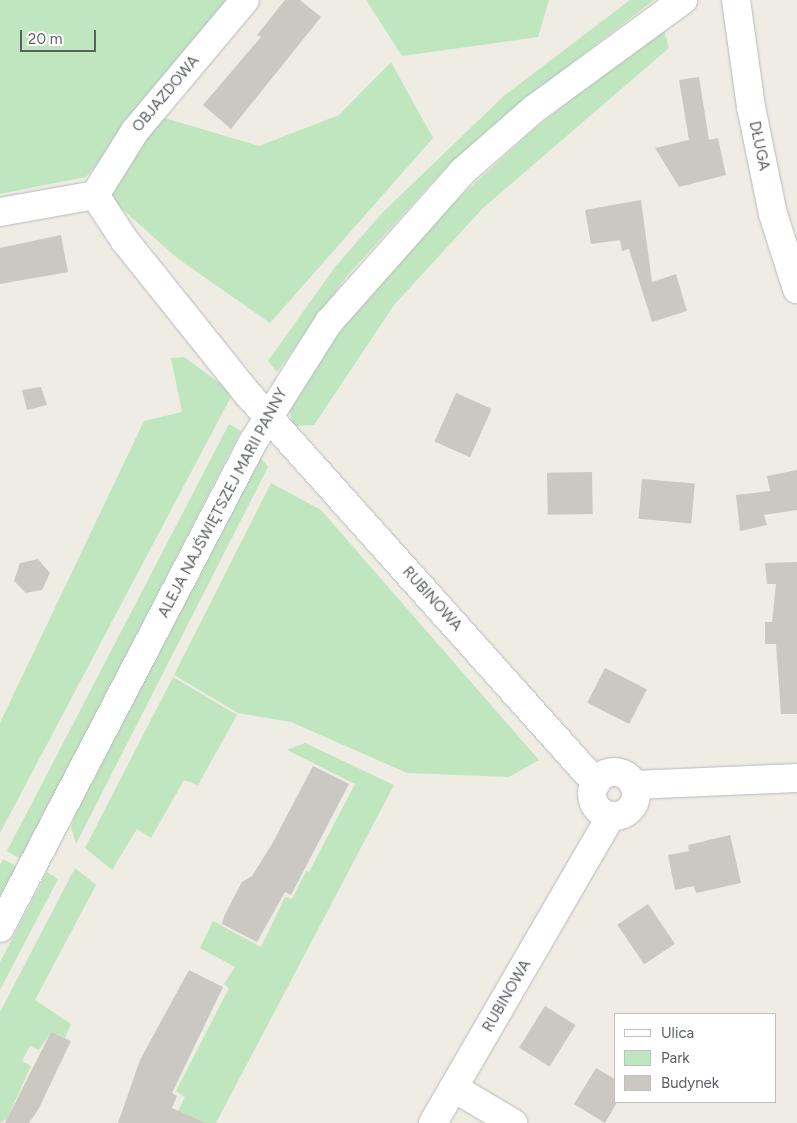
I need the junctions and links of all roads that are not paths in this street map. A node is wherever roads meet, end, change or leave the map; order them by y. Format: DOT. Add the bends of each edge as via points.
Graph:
graph roads {
  1 [pos="246,0"];
  2 [pos="683,0"];
  3 [pos="736,0"];
  4 [pos="95,195"];
  5 [pos="0,212"];
  6 [pos="797,289"];
  7 [pos="268,415"];
  8 [pos="797,778"];
  9 [pos="596,783"];
  10 [pos="634,785"];
  11 [pos="610,816"];
  12 [pos="0,928"];
  13 [pos="454,1088"];
  14 [pos="433,1123"];
  15 [pos="513,1123"];
  1 -- 4 [label="street, OBJAZDOWA" via="134,131"];
  2 -- 7 [label="street, ALEJA NAJŚWIĘTSZEJ MARII PANNY" via="534,110 462,172 329,322"];
  3 -- 6 [label="street, DŁUGA" via="771,204"];
  4 -- 5 [label="street"];
  4 -- 7 [label="street, RUBINOWA" via="130,248"];
  7 -- 9 [label="street, RUBINOWA"];
  7 -- 12 [label="street, ALEJA NAJŚWIĘTSZEJ MARII PANNY"];
  8 -- 10 [label="street"];
  9 -- 10 [label="street" via="612,772 625,775"];
  9 -- 11 [label="street" via="594,803"];
  10 -- 11 [label="street" via="634,805 624,814"];
  11 -- 13 [label="street, RUBINOWA"];
  13 -- 14 [label="street, RUBINOWA"];
  13 -- 15 [label="street"];
}
